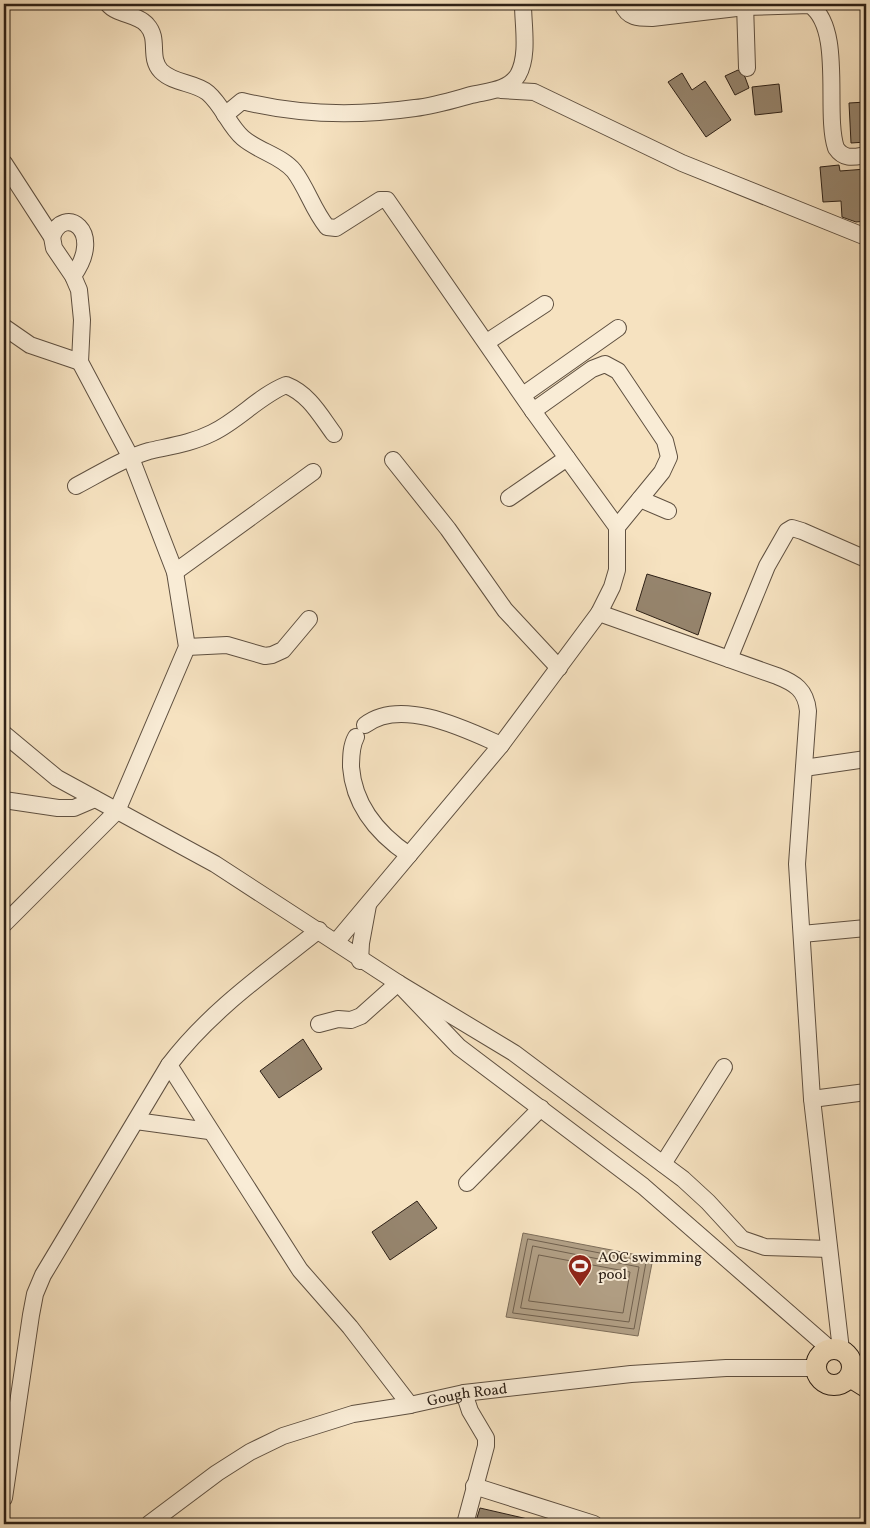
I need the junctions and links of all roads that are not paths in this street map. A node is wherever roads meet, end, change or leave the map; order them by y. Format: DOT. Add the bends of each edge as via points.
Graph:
graph roads {
  1 [pos="108,4"];
  2 [pos="523,4"];
  3 [pos="622,4"];
  4 [pos="745,5"];
  5 [pos="747,68"];
  6 [pos="501,90"];
  7 [pos="225,115"];
  8 [pos="866,155"];
  9 [pos="4,163"];
  10 [pos="52,236"];
  11 [pos="866,237"];
  12 [pos="73,276"];
  13 [pos="545,304"];
  14 [pos="4,327"];
  15 [pos="618,328"];
  16 [pos="487,342"];
  17 [pos="80,362"];
  18 [pos="523,395"];
  19 [pos="533,411"];
  20 [pos="334,434"];
  21 [pos="131,458"];
  22 [pos="568,458"];
  23 [pos="394,460"];
  24 [pos="313,472"];
  25 [pos="76,486"];
  26 [pos="509,498"];
  27 [pos="640,499"];
  28 [pos="668,511"];
  29 [pos="617,527"];
  30 [pos="866,559"];
  31 [pos="175,572"];
  32 [pos="600,613"];
  33 [pos="309,619"];
  34 [pos="187,647"];
  35 [pos="729,659"];
  36 [pos="559,668"];
  37 [pos="4,734"];
  38 [pos="501,745"];
  39 [pos="866,759"];
  40 [pos="804,768"];
  41 [pos="95,799"];
  42 [pos="4,800"];
  43 [pos="117,811"];
  44 [pos="409,855"];
  45 [pos="368,903"];
  46 [pos="4,924"];
  47 [pos="866,928"];
  48 [pos="319,930"];
  49 [pos="802,934"];
  50 [pos="336,942"];
  51 [pos="360,961"];
  52 [pos="398,984"];
  53 [pos="318,1024"];
  54 [pos="169,1065"];
  55 [pos="724,1067"];
  56 [pos="866,1092"];
  57 [pos="812,1099"];
  58 [pos="541,1108"];
  59 [pos="136,1121"];
  60 [pos="209,1131"];
  61 [pos="663,1164"];
  62 [pos="467,1184"];
  63 [pos="829,1249"];
  64 [pos="851,1363"];
  65 [pos="816,1368"];
  66 [pos="464,1393"];
  67 [pos="410,1405"];
  68 [pos="474,1486"];
  69 [pos="4,1498"];
  70 [pos="551,1518"];
  71 [pos="149,1524"];
  72 [pos="465,1524"];
  73 [pos="594,1524"];
  1 -- 7 [label="street" via="147,24 154,43 156,64 161,71 207,92"];
  2 -- 6 [label="street" via="524,54 517,76"];
  3 -- 4 [label="street" via="628,14 637,18"];
  4 -- 5 [label="street"];
  4 -- 8 [label="street" via="810,4 818,10 828,42 834,144 845,156"];
  6 -- 7 [label="street" via="417,108 389,110 324,112 275,109 242,101"];
  6 -- 11 [label="street" via="534,92 682,163"];
  7 -- 16 [label="street" via="241,136 294,171 321,219 331,229 380,200 387,200"];
  9 -- 10 [label="street"];
  10 -- 12 [label="street" via="54,248"];
  10 -- 12 [label="street" via="61,224 72,222 85,234 84,261"];
  12 -- 17 [label="street" via="79,290 82,320"];
  13 -- 16 [label="street"];
  14 -- 17 [label="street" via="30,345"];
  15 -- 18 [label="street"];
  16 -- 18 [label="street"];
  17 -- 21 [label="street"];
  18 -- 19 [label="street"];
  19 -- 22 [label="street"];
  19 -- 27 [label="street" via="592,369 605,364 618,371 669,449 668,463"];
  20 -- 21 [label="street" via="309,399 286,385 211,433"];
  21 -- 25 [label="street"];
  21 -- 31 [label="street"];
  22 -- 26 [label="street"];
  22 -- 29 [label="street"];
  23 -- 36 [label="street" via="505,610"];
  24 -- 31 [label="street"];
  27 -- 28 [label="street"];
  27 -- 29 [label="street"];
  29 -- 32 [label="street" via="617,570"];
  30 -- 35 [label="street" via="802,531 792,528 786,531 767,566"];
  31 -- 34 [label="street"];
  32 -- 35 [label="street"];
  32 -- 36 [label="street"];
  33 -- 34 [label="street" via="283,650 272,655 227,645"];
  34 -- 43 [label="street"];
  35 -- 40 [label="street" via="791,682 803,691 808,711"];
  36 -- 38 [label="street"];
  37 -- 41 [label="street" via="57,778"];
  38 -- 44 [label="street"];
  38 -- 44 [label="street" via="452,723 433,719 378,716 360,731 351,760 358,798 375,825"];
  39 -- 40 [label="street"];
  40 -- 49 [label="street" via="797,864"];
  41 -- 42 [label="street" via="74,808"];
  41 -- 43 [label="street"];
  43 -- 46 [label="street"];
  43 -- 48 [label="street" via="215,864"];
  44 -- 45 [label="street"];
  45 -- 50 [label="street"];
  45 -- 51 [label="street"];
  47 -- 49 [label="street"];
  48 -- 50 [label="street"];
  48 -- 54 [label="street" via="213,1016"];
  49 -- 57 [label="street"];
  50 -- 51 [label="street"];
  51 -- 52 [label="street"];
  52 -- 53 [label="street" via="362,1016"];
  52 -- 58 [label="street" via="459,1047"];
  52 -- 61 [label="street" via="514,1053"];
  54 -- 59 [label="street"];
  54 -- 60 [label="street"];
  55 -- 61 [label="street"];
  56 -- 57 [label="street"];
  57 -- 63 [label="street"];
  58 -- 62 [label="street"];
  58 -- 64 [label="street" via="643,1186"];
  59 -- 60 [label="street"];
  59 -- 69 [label="street" via="80,1209 35,1294"];
  60 -- 67 [label="street" via="300,1270"];
  61 -- 63 [label="street" via="708,1202 742,1239 765,1247"];
  63 -- 64 [label="street"];
  64 -- 65 [label="main road" via="820,1356"];
  64 -- 65 [label="main road" via="842,1384 832,1386 820,1378"];
  65 -- 66 [label="street, Gough Road" via="679,1370"];
  66 -- 67 [label="street, Gough Road"];
  66 -- 68 [label="street" via="470,1411 486,1438"];
  67 -- 71 [label="street, Gough Road" via="353,1414 283,1436 239,1458"];
  68 -- 70 [label="street"];
  68 -- 72 [label="street"];
  70 -- 73 [label="street"];
}
